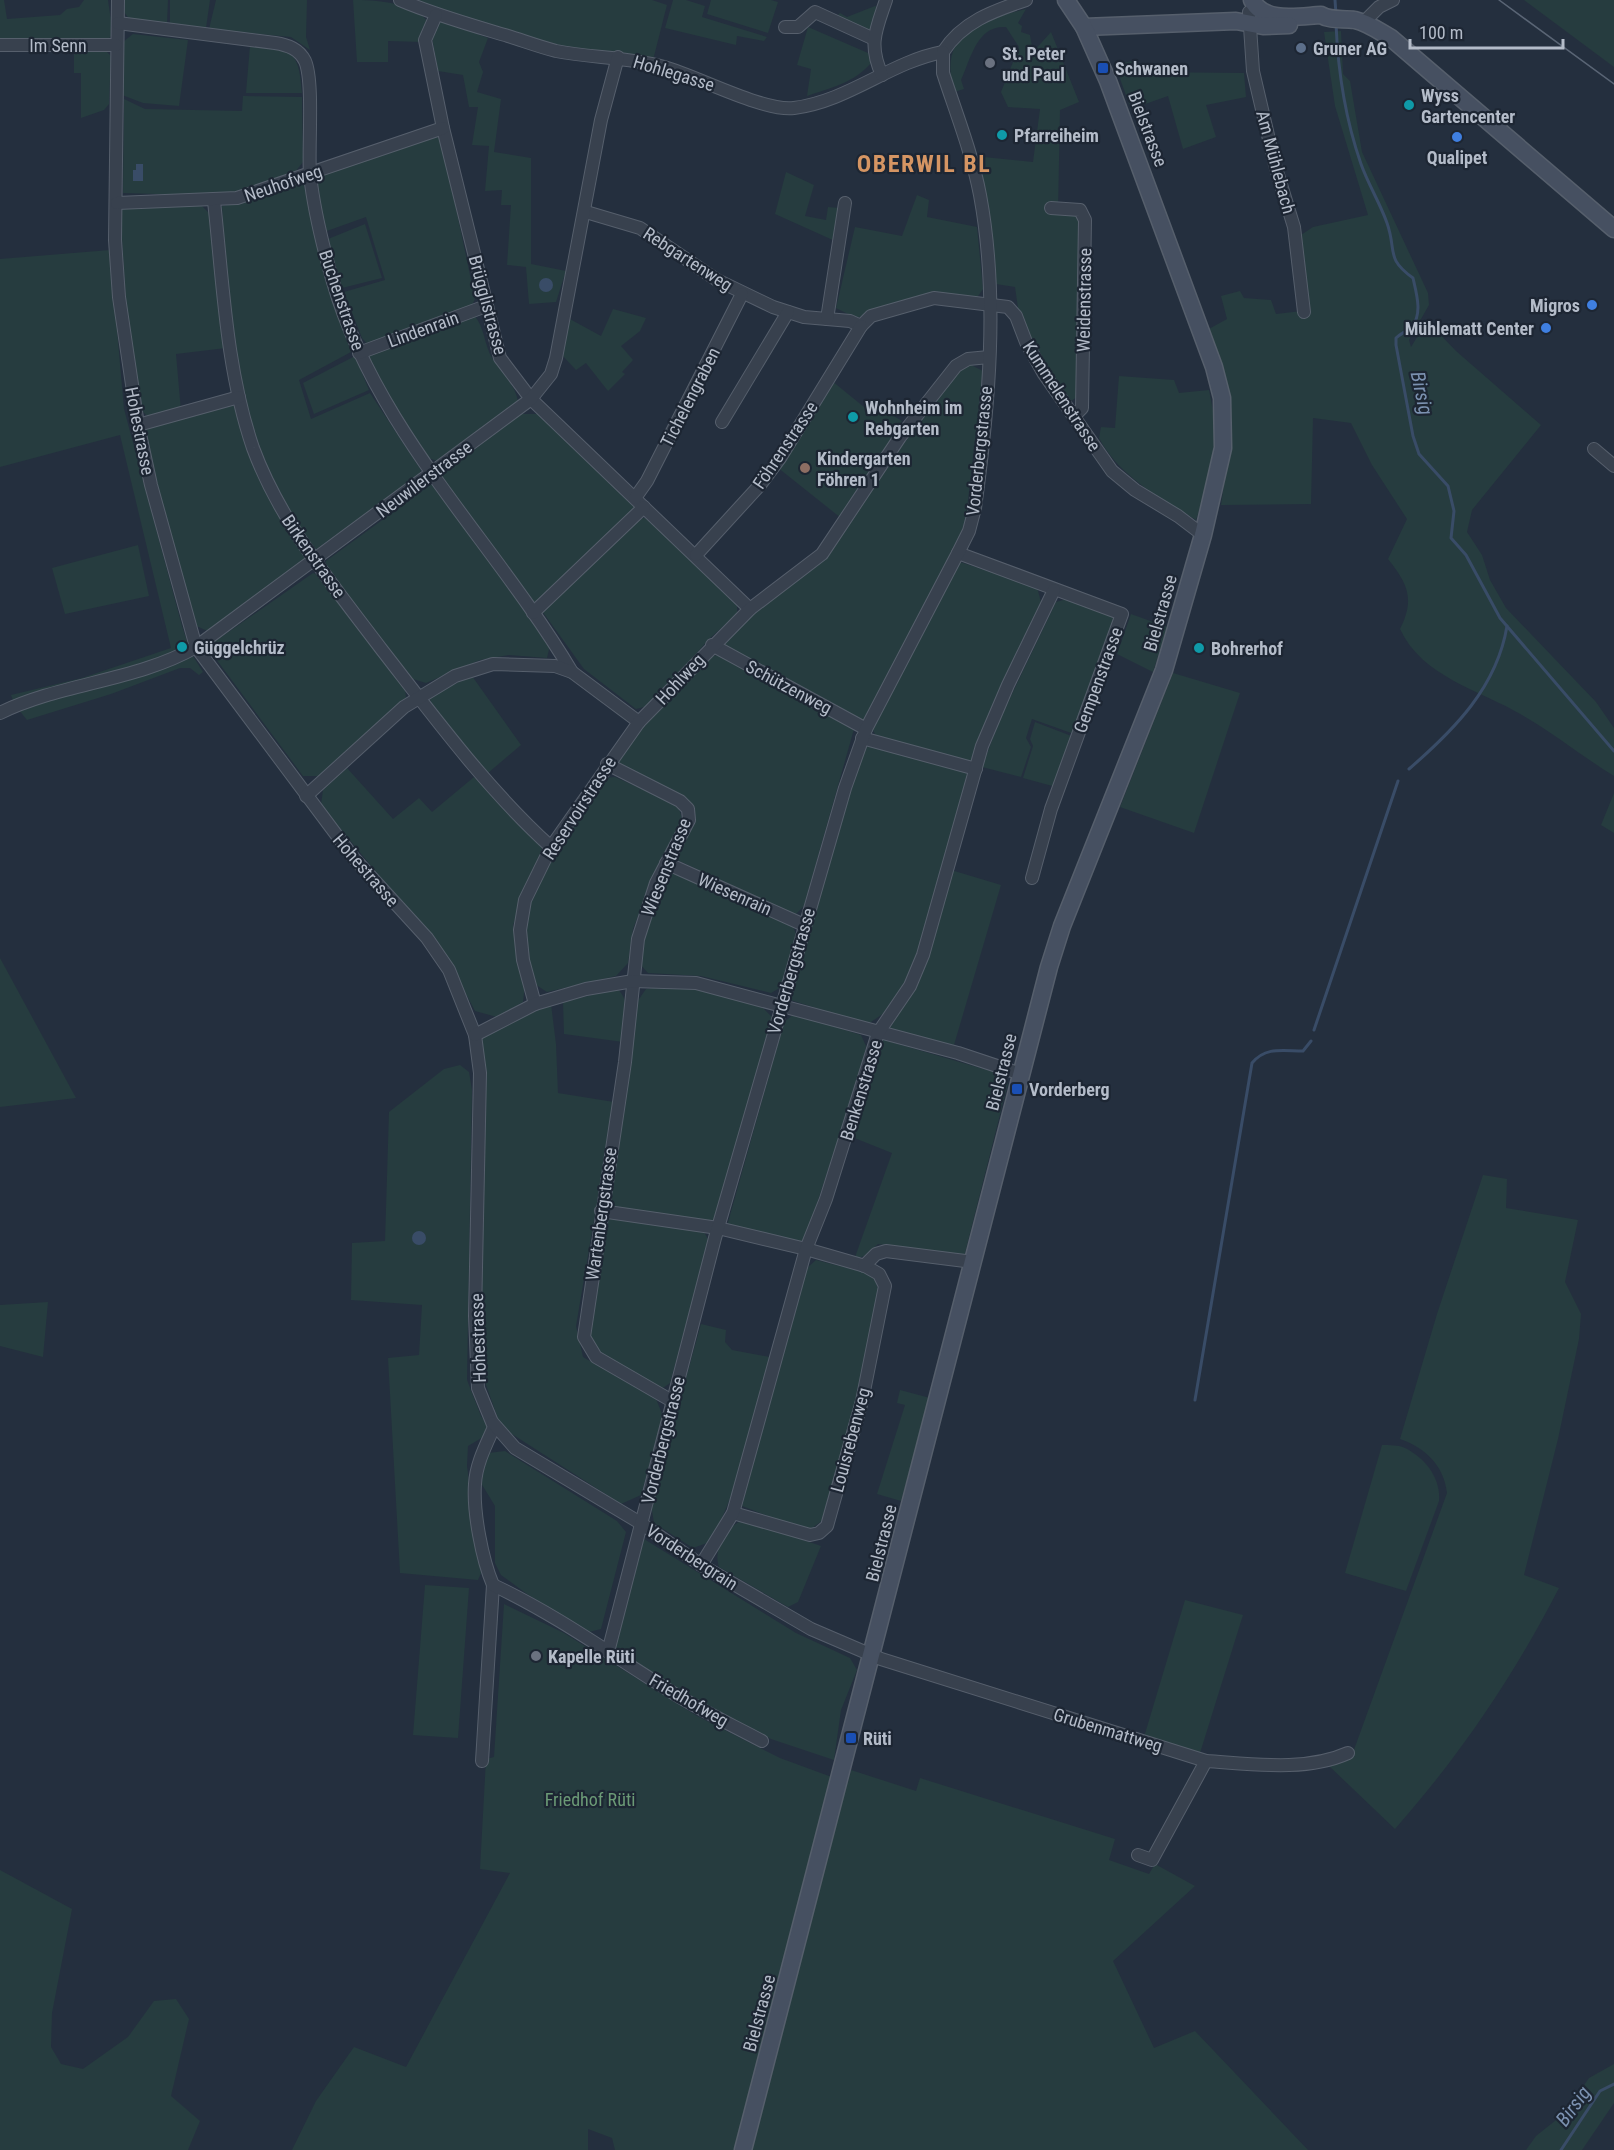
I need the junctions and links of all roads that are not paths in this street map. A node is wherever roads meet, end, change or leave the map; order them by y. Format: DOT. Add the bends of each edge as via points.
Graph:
graph roads {
  1 [pos="118,0"];
  2 [pos="400,0"];
  3 [pos="886,0"];
  4 [pos="1026,0"];
  5 [pos="1066,0"];
  6 [pos="1394,0"];
  7 [pos="1250,12"];
  8 [pos="436,15"];
  9 [pos="118,22"];
  10 [pos="1363,23"];
  11 [pos="785,27"];
  12 [pos="1084,27"];
  13 [pos="874,39"];
  14 [pos="0,45"];
  15 [pos="116,45"];
  16 [pos="943,52"];
  17 [pos="618,57"];
  18 [pos="882,75"];
  19 [pos="443,128"];
  20 [pos="310,174"];
  21 [pos="214,201"];
  22 [pos="117,203"];
  23 [pos="845,203"];
  24 [pos="1051,208"];
  25 [pos="586,212"];
  26 [pos="1614,229"];
  27 [pos="742,294"];
  28 [pos="989,304"];
  29 [pos="486,306"];
  30 [pos="788,312"];
  31 [pos="1304,312"];
  32 [pos="827,319"];
  33 [pos="861,326"];
  34 [pos="359,352"];
  35 [pos="989,357"];
  36 [pos="239,397"];
  37 [pos="531,399"];
  38 [pos="1074,416"];
  39 [pos="722,422"];
  40 [pos="138,425"];
  41 [pos="1594,449"];
  42 [pos="1614,466"];
  43 [pos="432,472"];
  44 [pos="635,498"];
  45 [pos="644,507"];
  46 [pos="1203,535"];
  47 [pos="958,553"];
  48 [pos="696,555"];
  49 [pos="314,560"];
  50 [pos="1054,590"];
  51 [pos="750,609"];
  52 [pos="533,613"];
  53 [pos="712,645"];
  54 [pos="196,647"];
  55 [pos="573,672"];
  56 [pos="418,697"];
  57 [pos="0,713"];
  58 [pos="639,722"];
  59 [pos="864,733"];
  60 [pos="607,764"];
  61 [pos="976,769"];
  62 [pos="306,796"];
  63 [pos="551,847"];
  64 [pos="666,863"];
  65 [pos="1032,878"];
  66 [pos="804,925"];
  67 [pos="633,981"];
  68 [pos="535,1004"];
  69 [pos="781,1004"];
  70 [pos="878,1033"];
  71 [pos="475,1035"];
  72 [pos="1021,1074"];
  73 [pos="601,1211"];
  74 [pos="718,1228"];
  75 [pos="806,1249"];
  76 [pos="973,1262"];
  77 [pos="864,1266"];
  78 [pos="672,1401"];
  79 [pos="493,1423"];
  80 [pos="733,1513"];
  81 [pos="642,1524"];
  82 [pos="701,1565"];
  83 [pos="493,1585"];
  84 [pos="608,1652"];
  85 [pos="873,1655"];
  86 [pos="762,1740"];
  87 [pos="1348,1754"];
  88 [pos="482,1761"];
  89 [pos="1206,1761"];
  90 [pos="1138,1855"];
  91 [pos="743,2150"];
  1 -- 9 [label="street, Hohestrasse"];
  2 -- 8 [label="street, Hohlegasse"];
  3 -- 13 [label="street"];
  4 -- 16 [label="street" via="972,22 953,36"];
  5 -- 12 [label="main road, Bielstrasse"];
  6 -- 10 [label="street" via="1379,7"];
  7 -- 10 [label="main road" via="1322,24 1335,19"];
  7 -- 12 [label="main road"];
  7 -- 31 [label="street, Am Mühlebach" via="1253,71 1294,227"];
  8 -- 17 [label="street, Hohlegasse" via="557,51"];
  8 -- 19 [label="street, Brügglistrasse" via="425,40"];
  9 -- 15 [label="street, Hohestrasse"];
  9 -- 20 [label="street, Buchenstrasse" via="294,48 306,63 308,73"];
  10 -- 26 [label="main road" via="1391,38"];
  11 -- 13 [label="street" via="798,27 815,12"];
  12 -- 46 [label="main road, Bielstrasse" via="1134,146 1220,387 1223,448"];
  13 -- 18 [label="street" via="874,58"];
  14 -- 15 [label="street, Im Senn"];
  15 -- 22 [label="street, Hohestrasse"];
  16 -- 18 [label="street, Hohlegasse"];
  16 -- 28 [label="street" via="943,73 980,195"];
  17 -- 18 [label="street, Hohlegasse" via="665,67 791,109 847,94"];
  17 -- 25 [label="street, Neuwilerstrasse" via="601,120"];
  19 -- 20 [label="street, Neuhofweg"];
  19 -- 29 [label="street, Brügglistrasse"];
  20 -- 21 [label="street, Neuhofweg" via="261,192"];
  20 -- 34 [label="street, Buchenstrasse" via="333,284"];
  21 -- 22 [label="street, Neuhofweg"];
  21 -- 36 [label="street, Birkenstrasse"];
  22 -- 40 [label="street, Hohestrasse" via="119,297"];
  23 -- 32 [label="street"];
  24 -- 38 [label="street, Weidenstrasse" via="1080,210 1085,220 1082,408"];
  25 -- 27 [label="street, Rebgartenweg" via="640,228"];
  25 -- 37 [label="street, Neuwilerstrasse" via="556,358 551,374"];
  27 -- 30 [label="street, Rebgartenweg"];
  27 -- 44 [label="street, Tichelengraben" via="647,482"];
  28 -- 33 [label="street" via="934,298 872,316"];
  28 -- 35 [label="street, Vorderbergstrasse"];
  28 -- 38 [label="street, Kummelenstrasse" via="1008,308 1016,316 1044,374"];
  29 -- 34 [label="street, Lindenrain"];
  29 -- 37 [label="street, Brügglistrasse" via="500,358"];
  30 -- 32 [label="street, Rebgartenweg"];
  30 -- 39 [label="street"];
  32 -- 33 [label="street, Rebgartenweg"];
  33 -- 48 [label="street, Föhrenstrasse" via="780,458"];
  34 -- 43 [label="street, Buchenstrasse" via="405,434"];
  35 -- 47 [label="street, Vorderbergstrasse" via="975,508"];
  35 -- 51 [label="street, Hohlweg" via="968,359 956,366 900,437 822,554"];
  36 -- 40 [label="street"];
  36 -- 49 [label="street, Birkenstrasse" via="269,485"];
  37 -- 43 [label="street, Neuwilerstrasse"];
  37 -- 44 [label="street, Brügglistrasse"];
  38 -- 46 [label="street, Kummelenstrasse" via="1112,471"];
  40 -- 54 [label="street, Hohestrasse" via="152,493"];
  41 -- 42 [label="street"];
  43 -- 49 [label="street, Neuwilerstrasse"];
  43 -- 52 [label="street, Buchenstrasse"];
  44 -- 45 [label="street, Brügglistrasse"];
  45 -- 48 [label="street, Brügglistrasse"];
  45 -- 52 [label="street"];
  46 -- 72 [label="main road, Bielstrasse" via="1164,670 1062,926"];
  47 -- 50 [label="street, Gempenstrasse"];
  47 -- 59 [label="street, Vorderbergstrasse"];
  48 -- 51 [label="street, Brügglistrasse"];
  49 -- 54 [label="street, Neuwilerstrasse"];
  49 -- 56 [label="street, Birkenstrasse"];
  50 -- 61 [label="street, Benkenstrasse" via="1008,685"];
  50 -- 65 [label="street, Gempenstrasse" via="1122,614 1051,809"];
  51 -- 53 [label="street, Hohlweg"];
  52 -- 55 [label="street, Buchenstrasse"];
  53 -- 58 [label="street, Hohlweg"];
  53 -- 59 [label="street, Schützenweg"];
  54 -- 57 [label="street, Neuwilerstrasse" via="151,665 25,700"];
  54 -- 62 [label="street, Hohestrasse"];
  55 -- 56 [label="street" via="555,666 493,664 455,676"];
  55 -- 58 [label="street"];
  56 -- 62 [label="street"];
  56 -- 63 [label="street, Birkenstrasse" via="516,815"];
  58 -- 60 [label="street, Reservoirstrasse"];
  59 -- 61 [label="street, Schützenweg"];
  59 -- 66 [label="street, Vorderbergstrasse"];
  60 -- 63 [label="street, Reservoirstrasse"];
  60 -- 64 [label="street, Wiesenstrasse" via="680,801 688,809 689,820"];
  61 -- 70 [label="street, Benkenstrasse" via="923,955 910,986"];
  62 -- 71 [label="street, Hohestrasse" via="353,857 438,953 449,970"];
  63 -- 68 [label="street, Reservoirstrasse" via="525,900 520,930 523,960"];
  64 -- 66 [label="street, Wiesenrain"];
  64 -- 67 [label="street, Wiesenstrasse" via="638,939"];
  66 -- 69 [label="street, Vorderbergstrasse"];
  67 -- 68 [label="street" via="586,988"];
  67 -- 69 [label="street" via="696,982"];
  67 -- 73 [label="street, Wartenbergstrasse" via="625,1062"];
  68 -- 71 [label="street"];
  69 -- 70 [label="street"];
  69 -- 74 [label="street, Vorderbergstrasse"];
  70 -- 72 [label="street"];
  70 -- 75 [label="street, Benkenstrasse" via="826,1199"];
  71 -- 79 [label="street, Hohestrasse" via="480,1072 478,1388"];
  72 -- 76 [label="main road, Bielstrasse"];
  73 -- 74 [label="street, Louisrebenweg"];
  73 -- 78 [label="street, Wartenbergstrasse" via="584,1337 596,1357"];
  74 -- 75 [label="street, Louisrebenweg"];
  74 -- 78 [label="street, Vorderbergstrasse"];
  75 -- 77 [label="street, Louisrebenweg"];
  75 -- 80 [label="street, Benkenstrasse"];
  76 -- 77 [label="street" via="886,1251 876,1254"];
  76 -- 85 [label="main road, Bielstrasse"];
  77 -- 80 [label="street, Louisrebenweg" via="879,1274 885,1286 862,1401 827,1526 810,1535"];
  78 -- 81 [label="street, Vorderbergstrasse"];
  79 -- 81 [label="street, Vorderbergrain" via="515,1448"];
  79 -- 83 [label="street" via="475,1483 486,1568"];
  80 -- 82 [label="street, Benkenstrasse"];
  81 -- 82 [label="street, Vorderbergrain"];
  81 -- 84 [label="street, Vorderbergstrasse"];
  82 -- 85 [label="street, Vorderbergrain" via="811,1629"];
  83 -- 84 [label="street, Friedhofweg" via="556,1617"];
  83 -- 88 [label="street"];
  84 -- 86 [label="street, Friedhofweg" via="713,1717"];
  85 -- 89 [label="street, Grubenmattweg"];
  85 -- 91 [label="main road, Bielstrasse"];
  87 -- 89 [label="street, Grubenmattweg" via="1329,1762 1258,1765"];
  89 -- 90 [label="street" via="1152,1860"];
}
